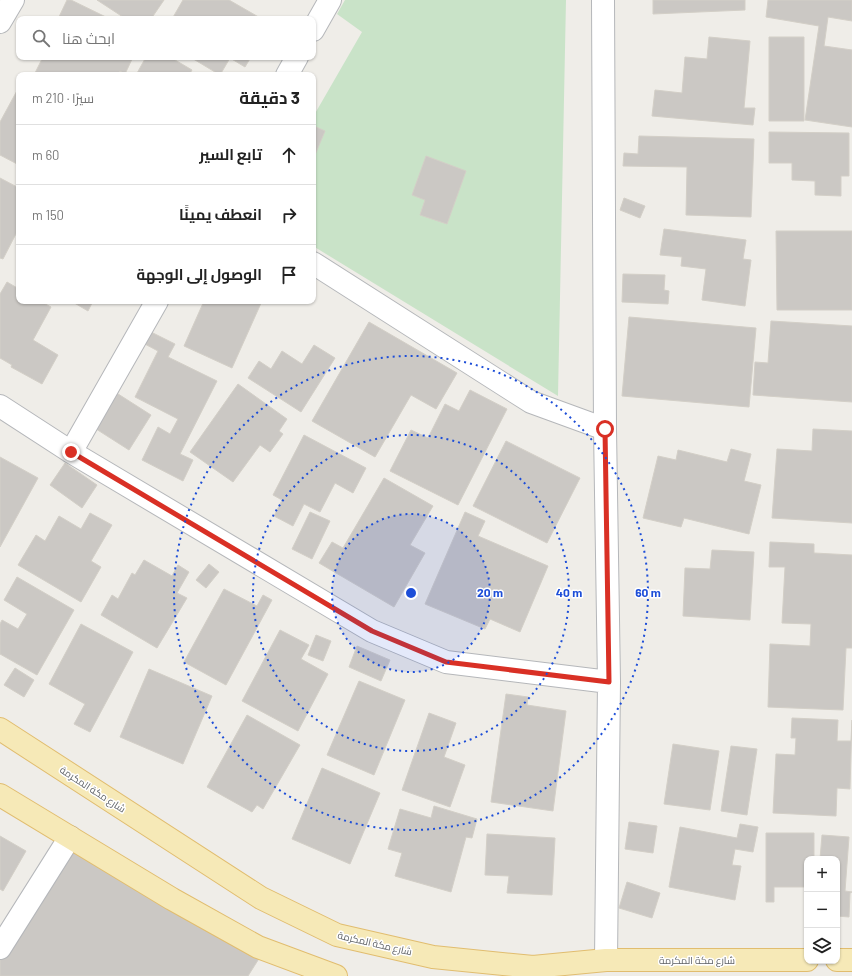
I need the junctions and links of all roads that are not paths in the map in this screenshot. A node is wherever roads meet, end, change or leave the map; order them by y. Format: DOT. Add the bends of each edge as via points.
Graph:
graph roads {
  1 [pos="13,0"];
  2 [pos="330,0"];
  3 [pos="603,0"];
  4 [pos="0,22"];
  5 [pos="316,25"];
  6 [pos="295,60"];
  7 [pos="289,72"];
  8 [pos="316,265"];
  9 [pos="156,304"];
  10 [pos="0,406"];
  11 [pos="605,429"];
  12 [pos="71,452"];
  13 [pos="609,682"];
  14 [pos="0,729"];
  15 [pos="0,795"];
  16 [pos="70,837"];
  17 [pos="0,948"];
  18 [pos="606,960"];
  19 [pos="804,960"];
  20 [pos="840,960"];
  21 [pos="852,960"];
  22 [pos="336,976"];
  1 -- 4 [label="street"];
  2 -- 5 [label="street"];
  3 -- 11 [label="street"];
  6 -- 7 [label="street"];
  8 -- 11 [label="street" via="531,402"];
  9 -- 12 [label="street"];
  10 -- 12 [label="street"];
  11 -- 13 [label="street"];
  12 -- 13 [label="street" via="372,631 446,662"];
  13 -- 18 [label="street"];
  14 -- 18 [label="main road, شارع مكة المكرمة" via="261,898 337,935 433,957 533,967"];
  15 -- 16 [label="main road"];
  16 -- 17 [label="street"];
  16 -- 22 [label="main road" via="172,899 258,947"];
  18 -- 19 [label="main road, شارع مكة المكرمة"];
  20 -- 21 [label="main road"];
}
